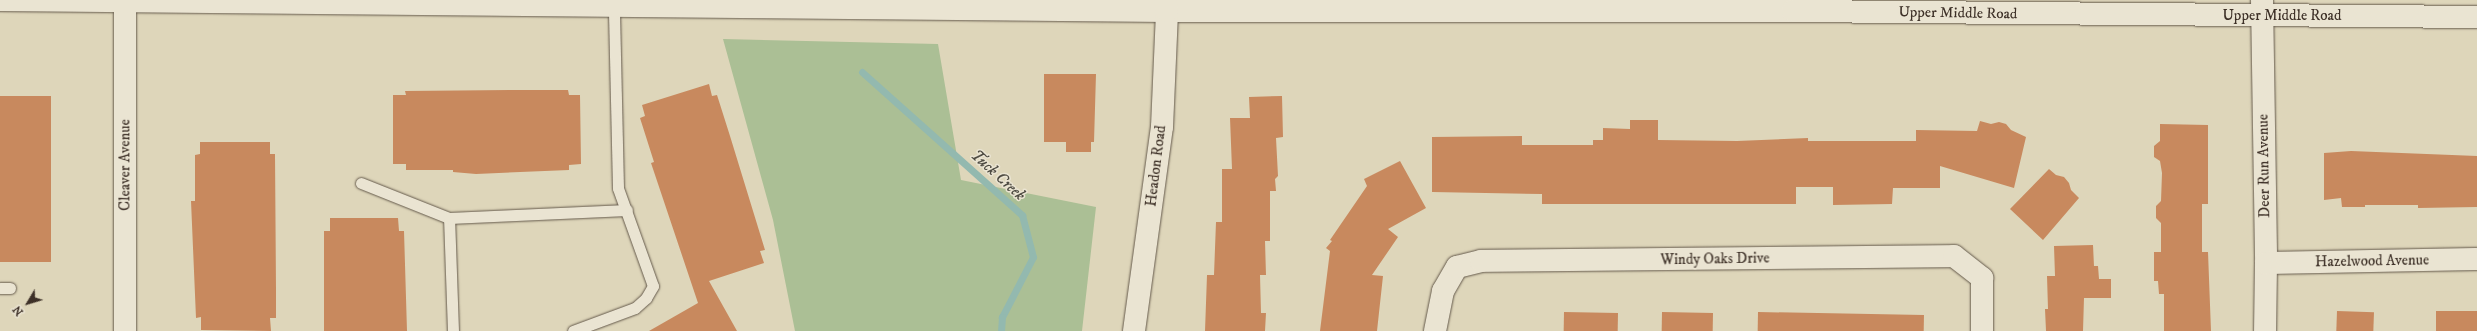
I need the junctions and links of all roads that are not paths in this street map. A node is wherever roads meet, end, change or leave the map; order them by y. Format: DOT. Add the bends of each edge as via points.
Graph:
graph roads {
  1 [pos="0,0"];
  2 [pos="125,0"];
  3 [pos="614,6"];
  4 [pos="1166,6"];
  5 [pos="2262,8"];
  6 [pos="2477,17"];
  7 [pos="361,184"];
  8 [pos="627,210"];
  9 [pos="449,218"];
  10 [pos="2477,259"];
  11 [pos="2266,263"];
  12 [pos="125,331"];
  13 [pos="453,331"];
  14 [pos="573,331"];
  15 [pos="1134,331"];
  16 [pos="1435,331"];
  17 [pos="1982,331"];
  18 [pos="2264,331"];
  1 -- 2 [label="main road, Upper Middle Road"];
  2 -- 3 [label="main road, Upper Middle Road"];
  2 -- 12 [label="main road, Cleaver Avenue"];
  3 -- 4 [label="main road, Upper Middle Road"];
  3 -- 8 [label="lane" via="618,188"];
  4 -- 5 [label="main road, Upper Middle Road" via="1800,11"];
  4 -- 15 [label="main road, Headon Road" via="1162,127"];
  5 -- 6 [label="main road, Upper Middle Road"];
  5 -- 11 [label="main road, Deer Run Avenue"];
  7 -- 9 [label="lane"];
  8 -- 9 [label="lane"];
  8 -- 14 [label="lane" via="654,286 635,308"];
  9 -- 13 [label="lane"];
  10 -- 11 [label="main road, Hazelwood Avenue"];
  11 -- 18 [label="main road, Deer Run Avenue"];
  16 -- 17 [label="main road, Windy Oaks Drive" via="1443,291 1457,267 1481,261 1954,256 1982,278"];
}
